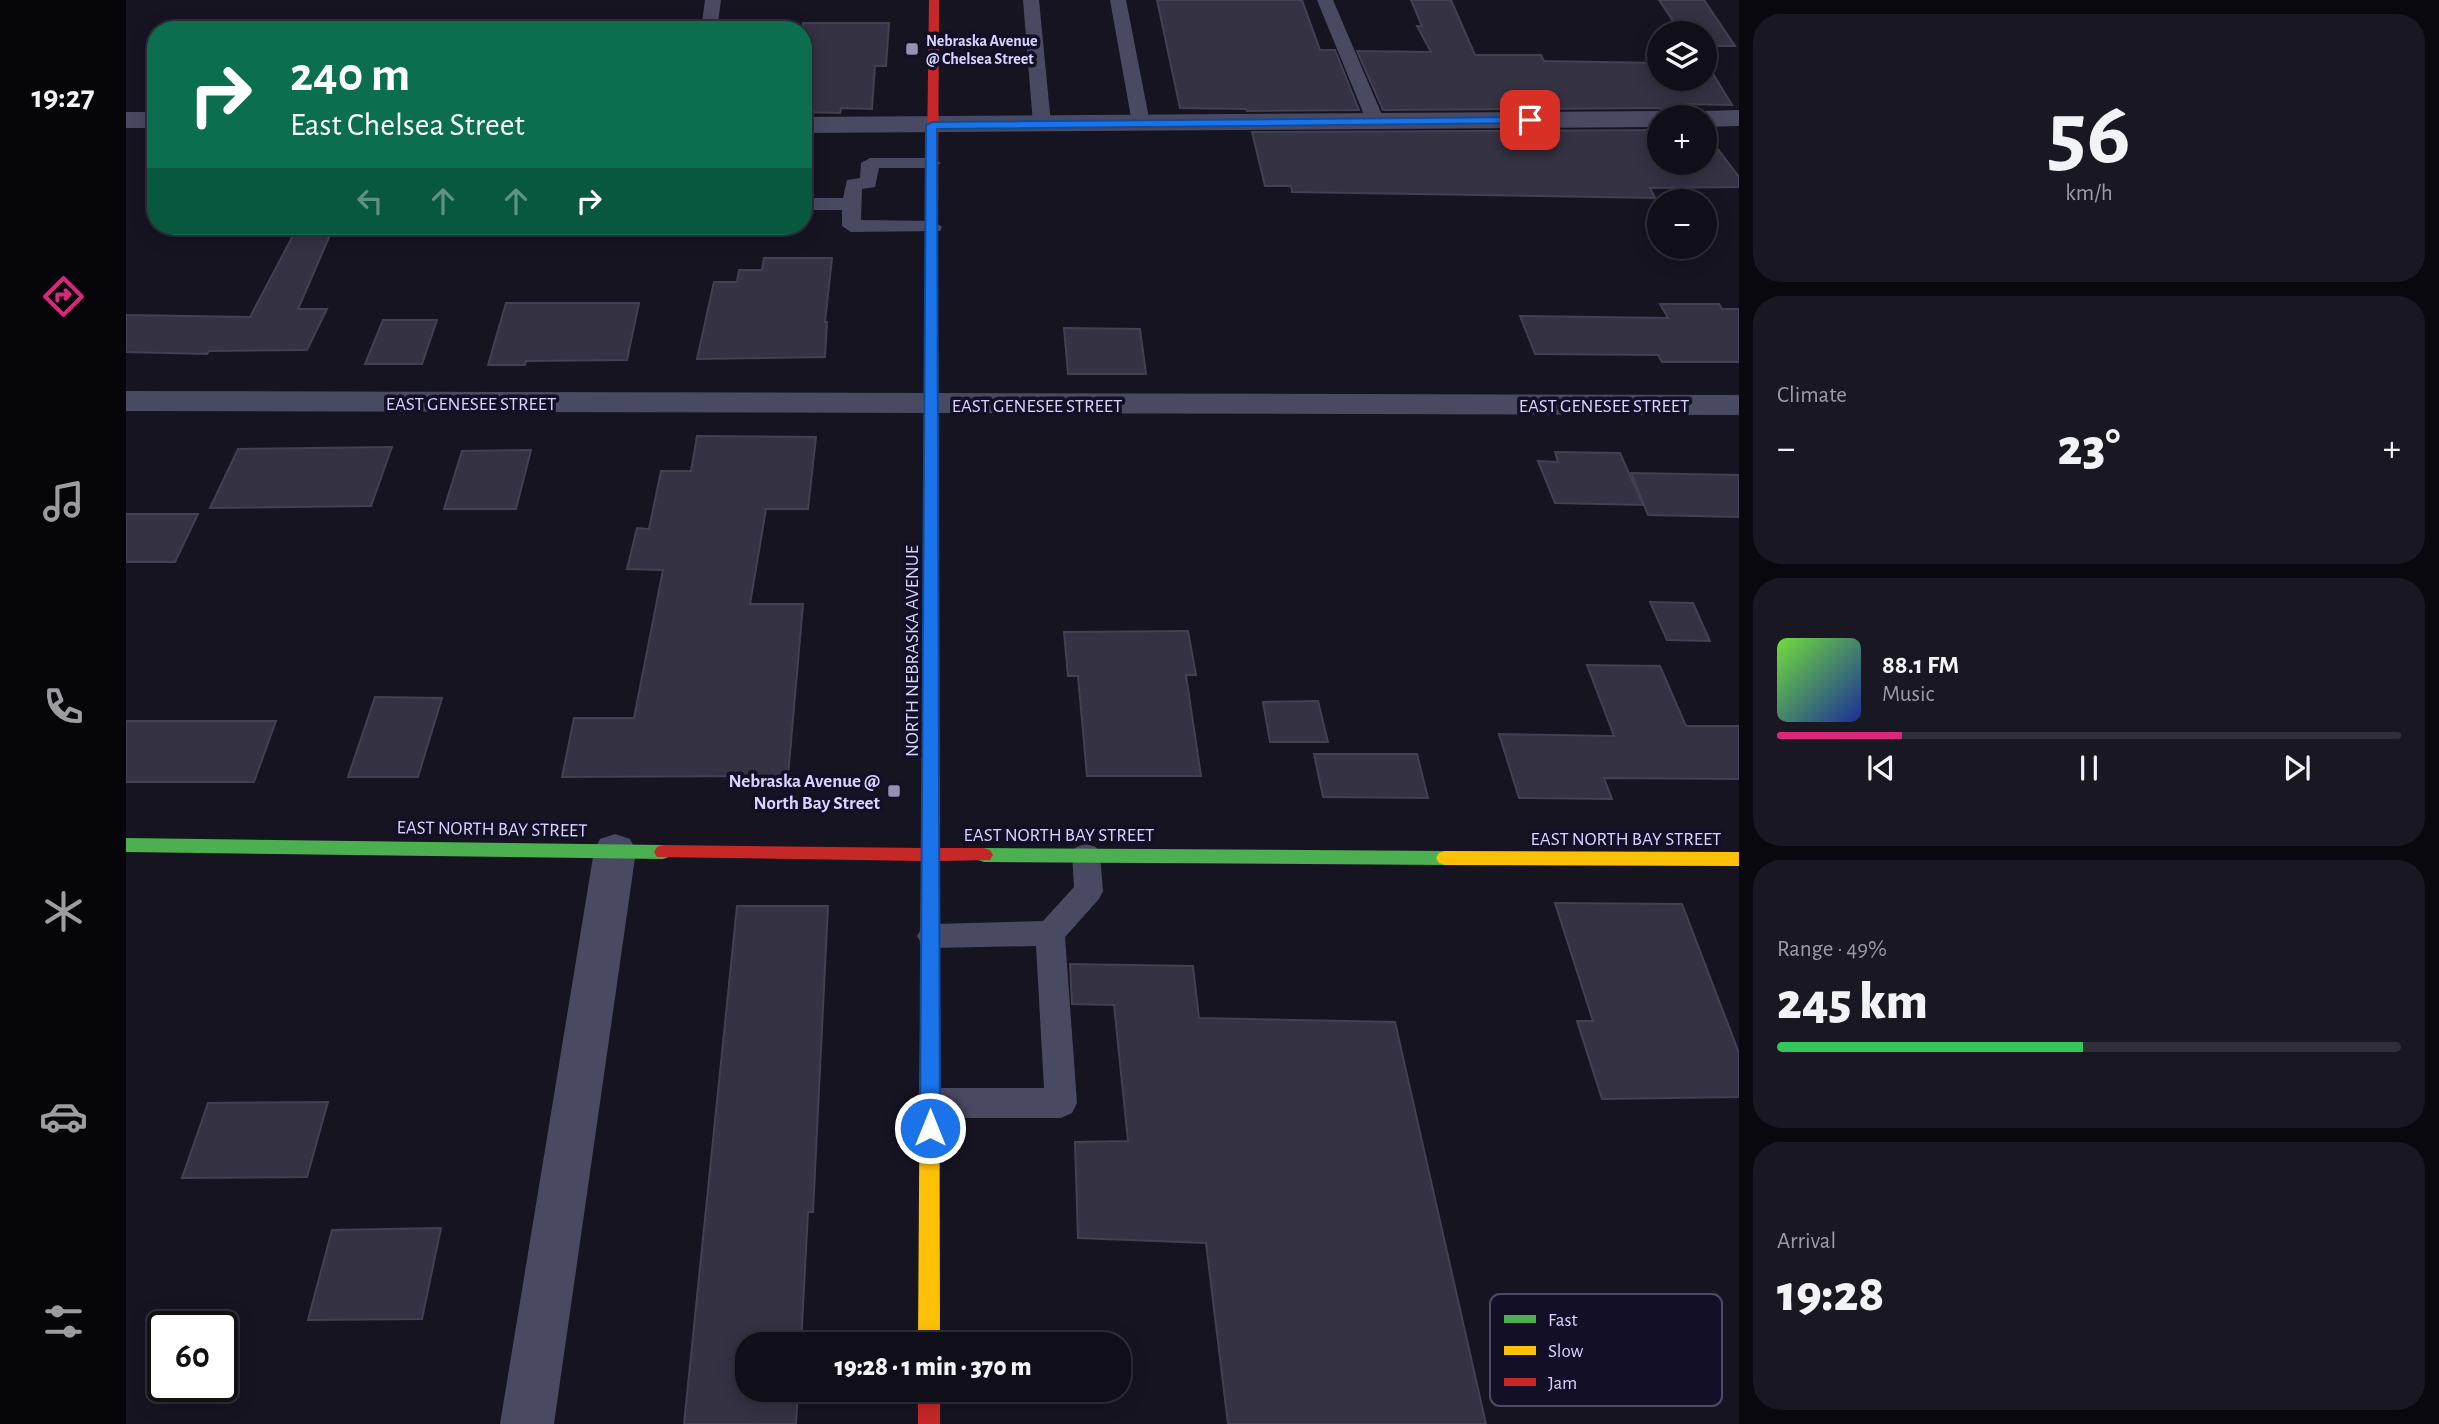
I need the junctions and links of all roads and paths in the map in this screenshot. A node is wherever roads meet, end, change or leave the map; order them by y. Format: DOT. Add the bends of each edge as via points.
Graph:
graph roads {
  1 [pos="713,0"];
  2 [pos="934,0"];
  3 [pos="1031,0"];
  4 [pos="1118,0"];
  5 [pos="1325,0"];
  6 [pos="710,21"];
  7 [pos="1739,118"];
  8 [pos="1647,119"];
  9 [pos="1717,119"];
  10 [pos="126,120"];
  11 [pos="147,120"];
  12 [pos="1376,122"];
  13 [pos="1042,124"];
  14 [pos="1140,124"];
  15 [pos="812,125"];
  16 [pos="932,125"];
  17 [pos="932,163"];
  18 [pos="812,204"];
  19 [pos="852,204"];
  20 [pos="933,227"];
  21 [pos="126,401"];
  22 [pos="933,405"];
  23 [pos="1739,405"];
  24 [pos="126,845"];
  25 [pos="615,851"];
  26 [pos="932,855"];
  27 [pos="1086,855"];
  28 [pos="1739,859"];
  29 [pos="1050,933"];
  30 [pos="932,936"];
  31 [pos="930,1103"];
  32 [pos="929,1332"];
  33 [pos="929,1402"];
  34 [pos="527,1424"];
  35 [pos="929,1424"];
  1 -- 6 [label="lane"];
  2 -- 16 [label="main road, NORTH NEBRASKA AVENUE"];
  3 -- 13 [label="lane"];
  4 -- 14 [label="lane"];
  5 -- 12 [label="lane"];
  7 -- 9 [label="street"];
  8 -- 12 [label="street"];
  10 -- 11 [label="street"];
  12 -- 14 [label="street"];
  13 -- 14 [label="street"];
  13 -- 16 [label="street"];
  15 -- 16 [label="street"];
  16 -- 17 [label="main road, NORTH NEBRASKA AVENUE"];
  17 -- 19 [label="lane" via="870,163 869,183 853,184"];
  17 -- 20 [label="main road, NORTH NEBRASKA AVENUE"];
  18 -- 19 [label="lane"];
  19 -- 20 [label="lane" via="851,226"];
  20 -- 22 [label="main road, NORTH NEBRASKA AVENUE"];
  21 -- 22 [label="street, EAST GENESEE STREET"];
  22 -- 23 [label="street, EAST GENESEE STREET"];
  22 -- 26 [label="main road, NORTH NEBRASKA AVENUE"];
  24 -- 25 [label="main road, EAST NORTH BAY STREET"];
  25 -- 26 [label="main road, EAST NORTH BAY STREET"];
  25 -- 34 [label="street"];
  26 -- 27 [label="main road, EAST NORTH BAY STREET"];
  26 -- 30 [label="main road, NORTH NEBRASKA AVENUE"];
  27 -- 28 [label="main road, EAST NORTH BAY STREET"];
  27 -- 29 [label="lane" via="1089,891"];
  29 -- 30 [label="lane"];
  29 -- 31 [label="lane" via="1061,1103"];
  30 -- 31 [label="main road, NORTH NEBRASKA AVENUE"];
  31 -- 32 [label="main road, NORTH NEBRASKA AVENUE"];
  33 -- 35 [label="main road"];
}
